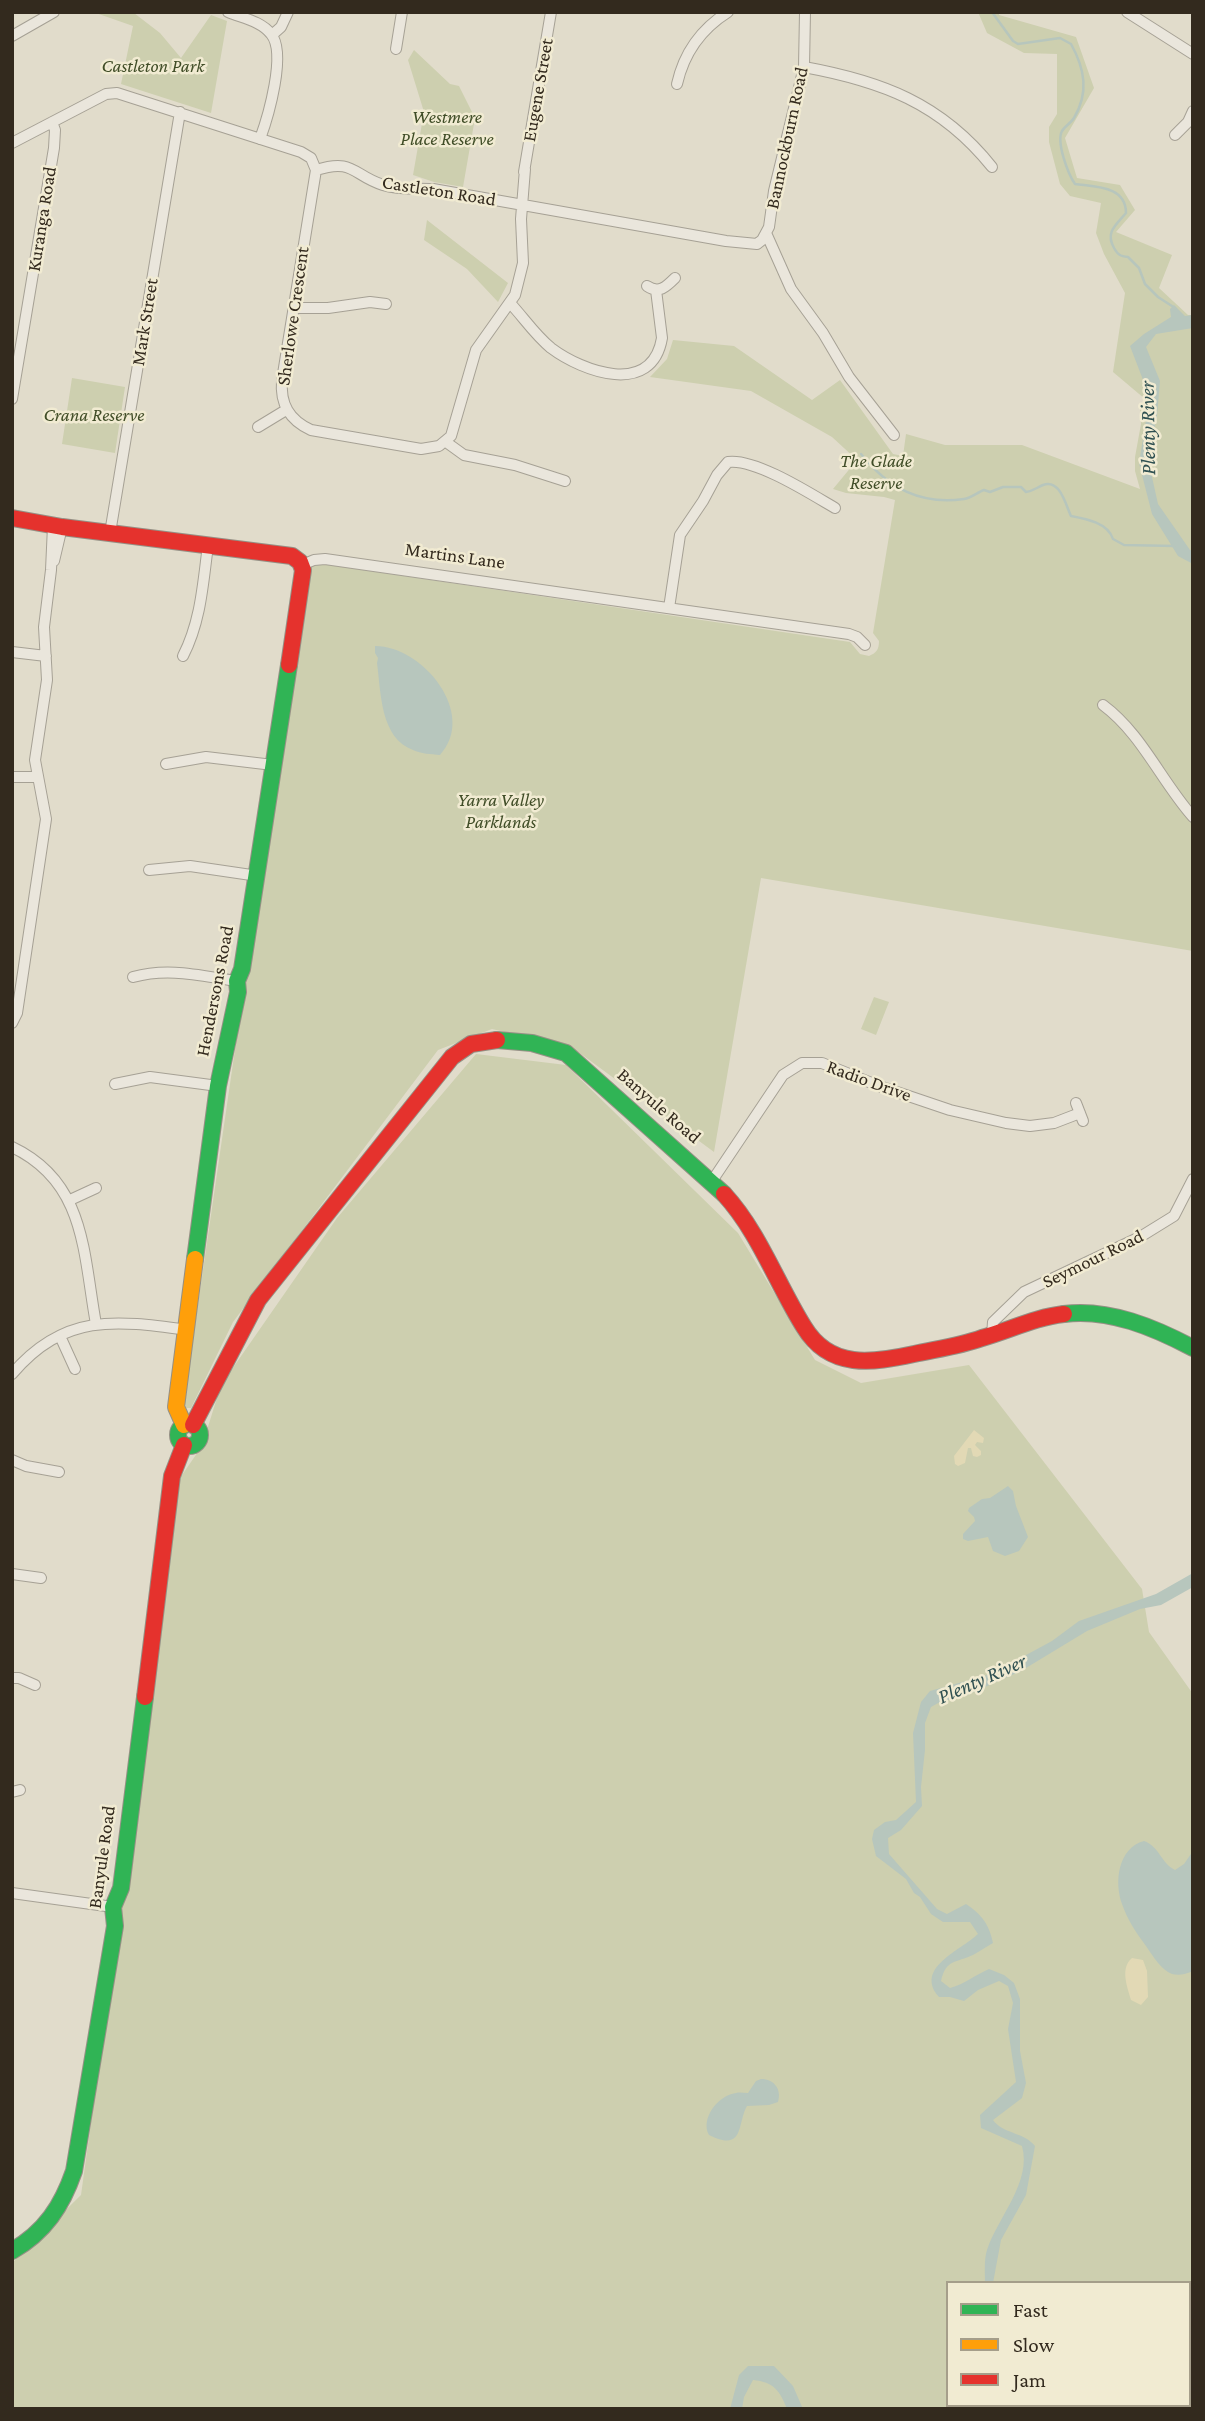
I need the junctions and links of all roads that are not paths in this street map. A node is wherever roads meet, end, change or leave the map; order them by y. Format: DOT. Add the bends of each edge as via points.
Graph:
graph roads {
  1 [pos="54,12"];
  2 [pos="228,12"];
  3 [pos="288,12"];
  4 [pos="402,12"];
  5 [pos="551,12"];
  6 [pos="728,12"];
  7 [pos="804,12"];
  8 [pos="1127,12"];
  9 [pos="272,35"];
  10 [pos="12,36"];
  11 [pos="396,49"];
  12 [pos="1193,54"];
  13 [pos="804,67"];
  14 [pos="677,84"];
  15 [pos="1193,111"];
  16 [pos="180,112"];
  17 [pos="51,122"];
  18 [pos="1175,135"];
  19 [pos="260,139"];
  20 [pos="12,143"];
  21 [pos="992,167"];
  22 [pos="316,170"];
  23 [pos="519,204"];
  24 [pos="766,233"];
  25 [pos="675,278"];
  26 [pos="510,303"];
  27 [pos="386,304"];
  28 [pos="293,308"];
  29 [pos="12,399"];
  30 [pos="286,410"];
  31 [pos="258,427"];
  32 [pos="894,435"];
  33 [pos="446,442"];
  34 [pos="565,481"];
  35 [pos="835,508"];
  36 [pos="12,520"];
  37 [pos="51,526"];
  38 [pos="110,533"];
  39 [pos="208,545"];
  40 [pos="302,565"];
  41 [pos="668,608"];
  42 [pos="865,645"];
  43 [pos="12,652"];
  44 [pos="46,652"];
  45 [pos="183,656"];
  46 [pos="1103,705"];
  47 [pos="166,764"];
  48 [pos="273,765"];
  49 [pos="12,777"];
  50 [pos="37,777"];
  51 [pos="1193,817"];
  52 [pos="149,870"];
  53 [pos="258,876"];
  54 [pos="133,978"];
  55 [pos="237,981"];
  56 [pos="12,1023"];
  57 [pos="115,1084"];
  58 [pos="218,1086"];
  59 [pos="1080,1113"];
  60 [pos="12,1147"];
  61 [pos="1193,1179"];
  62 [pos="712,1181"];
  63 [pos="96,1188"];
  64 [pos="70,1200"];
  65 [pos="96,1324"];
  66 [pos="187,1330"];
  67 [pos="992,1335"];
  68 [pos="60,1336"];
  69 [pos="1193,1349"];
  70 [pos="12,1355"];
  71 [pos="21,1364"];
  72 [pos="75,1368"];
  73 [pos="12,1374"];
  74 [pos="188,1425"];
  75 [pos="184,1445"];
  76 [pos="12,1460"];
  77 [pos="60,1472"];
  78 [pos="12,1574"];
  79 [pos="41,1578"];
  80 [pos="12,1678"];
  81 [pos="35,1685"];
  82 [pos="12,1893"];
  83 [pos="113,1907"];
  84 [pos="12,2251"];
  1 -- 10 [label="street"];
  2 -- 9 [label="street" via="259,24"];
  3 -- 9 [label="street"];
  4 -- 11 [label="street"];
  5 -- 23 [label="street, Eugene Street"];
  6 -- 14 [label="street" via="696,40"];
  7 -- 13 [label="street, Bannockburn Road"];
  8 -- 12 [label="street"];
  9 -- 19 [label="street" via="276,65"];
  13 -- 21 [label="street" via="871,82 915,101 951,125"];
  13 -- 24 [label="street, Bannockburn Road"];
  15 -- 18 [label="street"];
  16 -- 17 [label="street" via="117,93 106,94"];
  16 -- 19 [label="street"];
  16 -- 38 [label="street, Mark Street"];
  17 -- 20 [label="street"];
  17 -- 29 [label="street, Kuranga Road" via="54,148"];
  19 -- 22 [label="street" via="307,154"];
  22 -- 23 [label="street, Castleton Road" via="347,166 385,185"];
  22 -- 28 [label="street, Sherlowe Crescent"];
  23 -- 24 [label="street, Castleton Road" via="751,245"];
  23 -- 26 [label="street" via="516,221 522,274"];
  24 -- 32 [label="street, Bannockburn Road" via="791,289"];
  25 -- 26 [label="street" via="664,288 652,288 661,345 652,361 626,374 588,369 562,356"];
  26 -- 33 [label="street" via="476,350 455,428"];
  27 -- 28 [label="street"];
  28 -- 30 [label="street, Sherlowe Crescent" via="281,390"];
  30 -- 31 [label="street"];
  30 -- 33 [label="street, Sherlowe Crescent" via="303,426 328,434 421,449"];
  33 -- 34 [label="street" via="464,455"];
  35 -- 41 [label="street" via="763,470 728,462 680,535"];
  36 -- 37 [label="street, Martins Lane"];
  37 -- 38 [label="street, Martins Lane"];
  37 -- 44 [label="street"];
  38 -- 39 [label="street, Martins Lane"];
  39 -- 40 [label="street, Martins Lane" via="292,556"];
  39 -- 45 [label="street" via="198,618"];
  40 -- 41 [label="street, Martins Lane" via="325,559"];
  40 -- 48 [label="street, Hendersons Road"];
  41 -- 42 [label="street, Martins Lane" via="849,634"];
  43 -- 44 [label="street"];
  44 -- 50 [label="street"];
  46 -- 51 [label="street" via="1120,718"];
  47 -- 48 [label="street" via="206,757"];
  48 -- 53 [label="street, Hendersons Road"];
  49 -- 50 [label="street"];
  50 -- 56 [label="street" via="45,804 45,827"];
  52 -- 53 [label="street" via="190,866"];
  53 -- 55 [label="street, Hendersons Road"];
  54 -- 55 [label="street" via="178,971"];
  55 -- 58 [label="street, Hendersons Road"];
  57 -- 58 [label="street" via="150,1077"];
  58 -- 66 [label="street, Hendersons Road"];
  59 -- 62 [label="street, Radio Drive" via="1030,1126 1006,1123 938,1107 822,1063 802,1063 783,1074"];
  60 -- 64 [label="street" via="40,1163"];
  61 -- 67 [label="street, Seymour Road" via="1174,1216 1024,1292 993,1322"];
  62 -- 67 [label="street, Banyule Road" via="746,1223 814,1342 851,1361 874,1363"];
  62 -- 74 [label="street, Banyule Road" via="566,1053 539,1044 491,1040 469,1045 452,1057 258,1300"];
  63 -- 64 [label="street"];
  64 -- 65 [label="street"];
  65 -- 66 [label="street" via="137,1323"];
  65 -- 68 [label="street"];
  66 -- 74 [label="street, Hendersons Road" via="176,1407"];
  67 -- 69 [label="street, Banyule Road" via="1038,1317 1074,1312 1144,1327"];
  68 -- 71 [label="street"];
  68 -- 72 [label="street"];
  70 -- 71 [label="street"];
  71 -- 73 [label="street"];
  74 -- 75 [label="street, Hendersons Road" via="179,1430"];
  75 -- 83 [label="street, Banyule Road" via="172,1476 121,1888"];
  76 -- 77 [label="street"];
  78 -- 79 [label="street"];
  80 -- 81 [label="street"];
  82 -- 83 [label="street"];
  83 -- 84 [label="street, Banyule Road" via="115,1926 74,2171 58,2210 40,2232"];
}
